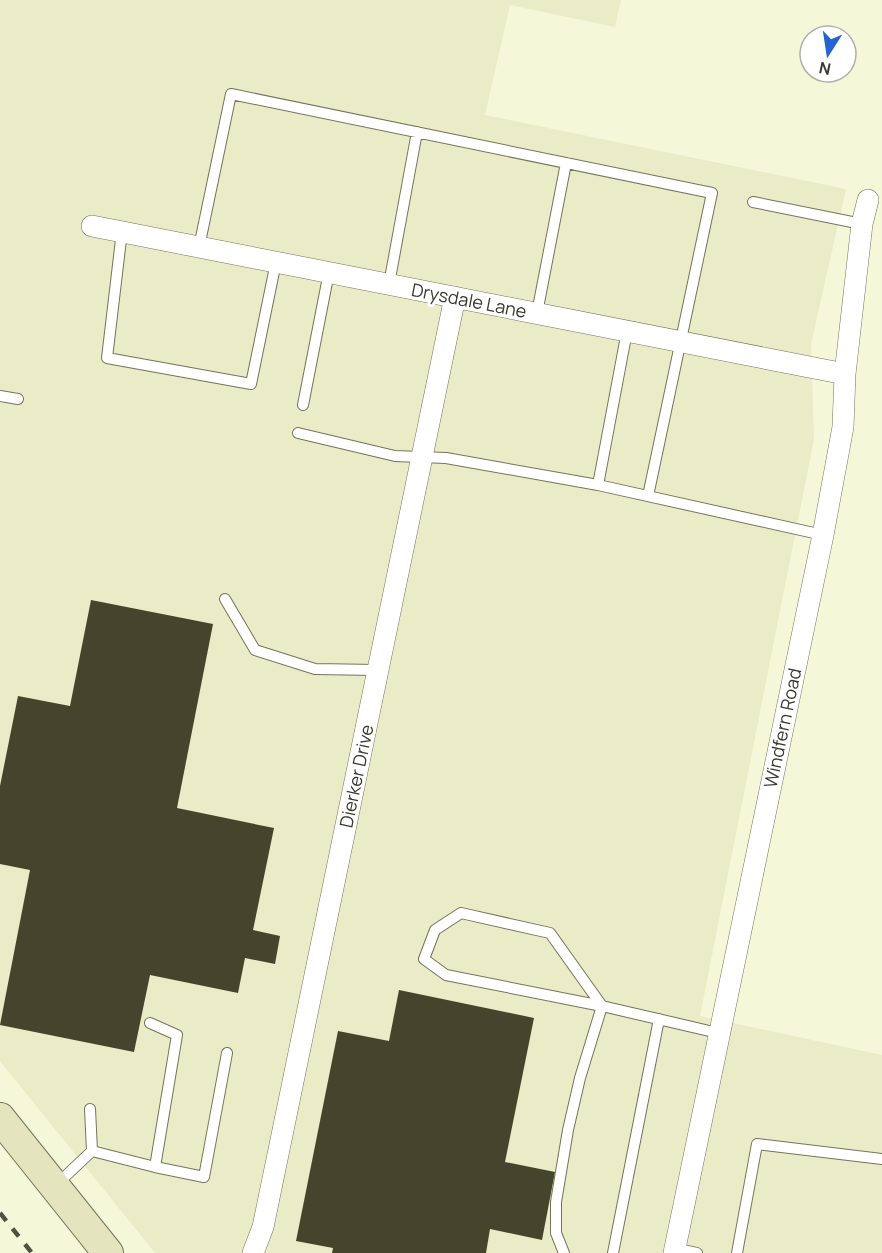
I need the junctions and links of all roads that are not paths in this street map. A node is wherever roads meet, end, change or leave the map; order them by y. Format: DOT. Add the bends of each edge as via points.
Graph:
graph roads {
  1 [pos="417,132"];
  2 [pos="566,163"];
  3 [pos="868,200"];
  4 [pos="753,202"];
  5 [pos="862,224"];
  6 [pos="92,226"];
  7 [pos="122,231"];
  8 [pos="199,247"];
  9 [pos="276,262"];
  10 [pos="329,272"];
  11 [pos="389,284"];
  12 [pos="455,297"];
  13 [pos="537,313"];
  14 [pos="627,331"];
  15 [pos="681,342"];
  16 [pos="845,374"];
  17 [pos="0,396"];
  18 [pos="18,399"];
  19 [pos="303,405"];
  20 [pos="298,433"];
  21 [pos="421,456"];
  22 [pos="598,485"];
  23 [pos="648,496"];
  24 [pos="823,536"];
  25 [pos="225,599"];
  26 [pos="378,670"];
  27 [pos="602,1006"];
  28 [pos="659,1019"];
  29 [pos="150,1023"];
  30 [pos="718,1033"];
  31 [pos="227,1053"];
  32 [pos="90,1109"];
  33 [pos="0,1118"];
  34 [pos="92,1151"];
  35 [pos="882,1158"];
  36 [pos="155,1167"];
  37 [pos="54,1186"];
  38 [pos="674,1251"];
  39 [pos="108,1253"];
  40 [pos="253,1253"];
  41 [pos="564,1253"];
  42 [pos="614,1253"];
  43 [pos="697,1253"];
  44 [pos="736,1253"];
  1 -- 2 [label="lane"];
  1 -- 8 [label="lane" via="231,94"];
  1 -- 11 [label="lane"];
  2 -- 13 [label="lane"];
  2 -- 15 [label="lane" via="712,193"];
  3 -- 5 [label="street, Windfern Road"];
  4 -- 5 [label="lane"];
  5 -- 16 [label="street, Windfern Road"];
  6 -- 7 [label="street, Drysdale Lane"];
  7 -- 8 [label="street, Drysdale Lane"];
  7 -- 9 [label="lane" via="107,358 250,384"];
  8 -- 9 [label="street, Drysdale Lane"];
  9 -- 10 [label="street, Drysdale Lane"];
  10 -- 11 [label="street, Drysdale Lane"];
  10 -- 19 [label="lane"];
  11 -- 12 [label="street, Drysdale Lane"];
  12 -- 13 [label="street, Drysdale Lane"];
  12 -- 21 [label="street, Dierker Drive"];
  13 -- 14 [label="street, Drysdale Lane"];
  14 -- 15 [label="street, Drysdale Lane"];
  14 -- 22 [label="lane"];
  15 -- 16 [label="street, Drysdale Lane"];
  15 -- 23 [label="lane"];
  16 -- 24 [label="street, Windfern Road" via="843,427"];
  17 -- 18 [label="lane"];
  20 -- 21 [label="lane" via="395,456"];
  21 -- 22 [label="lane"];
  21 -- 26 [label="street, Dierker Drive"];
  22 -- 23 [label="lane"];
  23 -- 24 [label="lane"];
  24 -- 30 [label="street, Windfern Road"];
  25 -- 26 [label="lane" via="255,650 315,669"];
  26 -- 40 [label="street, Dierker Drive" via="264,1227"];
  27 -- 27 [label="lane" via="550,933 460,913 435,930 424,959 446,975"];
  27 -- 28 [label="lane"];
  27 -- 41 [label="lane" via="580,1078 556,1202 556,1233"];
  28 -- 30 [label="lane"];
  28 -- 42 [label="lane"];
  29 -- 36 [label="lane" via="177,1035"];
  30 -- 38 [label="street, Windfern Road"];
  31 -- 36 [label="lane" via="204,1177"];
  32 -- 34 [label="lane"];
  33 -- 37 [label="street"];
  34 -- 36 [label="lane"];
  34 -- 37 [label="lane"];
  35 -- 44 [label="lane" via="757,1144"];
  37 -- 39 [label="street"];
  38 -- 43 [label="lane"];
}
